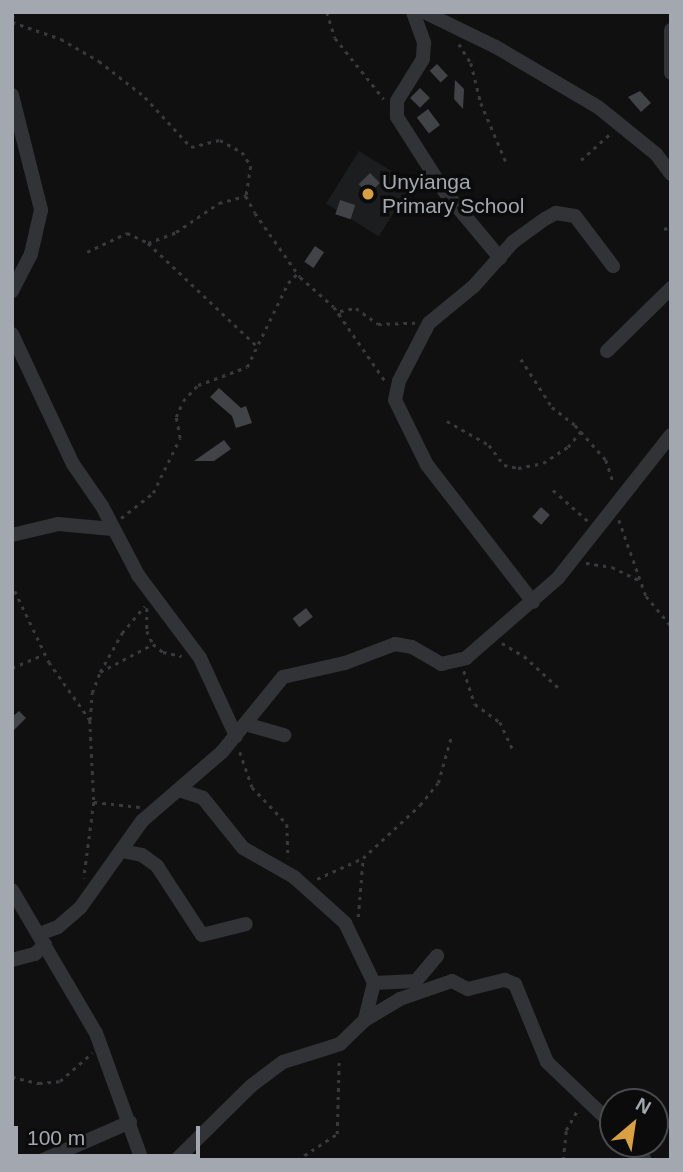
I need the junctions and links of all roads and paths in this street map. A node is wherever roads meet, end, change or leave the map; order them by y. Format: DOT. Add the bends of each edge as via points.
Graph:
graph roads {
  1 [pos="14,12"];
  2 [pos="327,12"];
  3 [pos="413,12"];
  4 [pos="424,12"];
  5 [pos="12,21"];
  6 [pos="457,28"];
  7 [pos="671,30"];
  8 [pos="671,73"];
  9 [pos="12,95"];
  10 [pos="395,108"];
  11 [pos="621,123"];
  12 [pos="581,160"];
  13 [pos="506,162"];
  14 [pos="671,174"];
  15 [pos="246,196"];
  16 [pos="671,227"];
  17 [pos="664,229"];
  18 [pos="148,243"];
  19 [pos="87,252"];
  20 [pos="500,258"];
  21 [pos="613,265"];
  22 [pos="298,273"];
  23 [pos="671,288"];
  24 [pos="12,291"];
  25 [pos="338,316"];
  26 [pos="429,323"];
  27 [pos="12,334"];
  28 [pos="259,348"];
  29 [pos="607,351"];
  30 [pos="521,359"];
  31 [pos="395,400"];
  32 [pos="447,421"];
  33 [pos="581,430"];
  34 [pos="671,435"];
  35 [pos="553,490"];
  36 [pos="614,510"];
  37 [pos="595,528"];
  38 [pos="114,531"];
  39 [pos="12,535"];
  40 [pos="571,563"];
  41 [pos="639,580"];
  42 [pos="148,587"];
  43 [pos="15,591"];
  44 [pos="533,602"];
  45 [pos="147,604"];
  46 [pos="671,626"];
  47 [pos="493,638"];
  48 [pos="153,644"];
  49 [pos="46,654"];
  50 [pos="200,658"];
  51 [pos="461,661"];
  52 [pos="12,668"];
  53 [pos="100,672"];
  54 [pos="560,689"];
  55 [pos="90,720"];
  56 [pos="238,734"];
  57 [pos="452,734"];
  58 [pos="284,735"];
  59 [pos="512,748"];
  60 [pos="179,790"];
  61 [pos="94,802"];
  62 [pos="158,805"];
  63 [pos="122,851"];
  64 [pos="363,858"];
  65 [pos="295,879"];
  66 [pos="84,881"];
  67 [pos="14,897"];
  68 [pos="246,923"];
  69 [pos="42,939"];
  70 [pos="357,941"];
  71 [pos="437,956"];
  72 [pos="12,960"];
  73 [pos="374,983"];
  74 [pos="365,1020"];
  75 [pos="347,1040"];
  76 [pos="103,1048"];
  77 [pos="12,1077"];
  78 [pos="584,1100"];
  79 [pos="599,1113"];
  80 [pos="130,1122"];
  81 [pos="43,1160"];
  82 [pos="142,1160"];
  83 [pos="176,1160"];
  84 [pos="297,1160"];
  85 [pos="563,1160"];
  1 -- 5 [label="path"];
  2 -- 10 [label="path" via="335,38"];
  3 -- 10 [label="street" via="424,43 423,59"];
  4 -- 6 [label="street"];
  5 -- 15 [label="path" via="61,39 99,61 140,92 191,147 216,139 237,146 251,166"];
  6 -- 11 [label="street" via="565,86"];
  6 -- 13 [label="path" via="451,33 471,63 481,103"];
  7 -- 8 [label="street"];
  9 -- 24 [label="street" via="41,210 31,254"];
  10 -- 20 [label="street" via="408,139 445,192"];
  11 -- 12 [label="path"];
  11 -- 14 [label="street"];
  15 -- 18 [label="path" via="211,207 176,232"];
  15 -- 22 [label="path"];
  16 -- 17 [label="path"];
  18 -- 19 [label="path" via="127,233"];
  18 -- 28 [label="path"];
  20 -- 21 [label="street" via="545,219 566,213 575,216"];
  20 -- 26 [label="street"];
  22 -- 25 [label="path"];
  22 -- 28 [label="path" via="288,283"];
  23 -- 29 [label="street"];
  25 -- 26 [label="path" via="340,311 356,308 378,324 394,320"];
  25 -- 31 [label="path"];
  26 -- 31 [label="street" via="404,366"];
  27 -- 38 [label="street" via="73,464"];
  28 -- 38 [label="path" via="243,371 207,380 191,391 177,413 180,438 153,493 122,517"];
  30 -- 33 [label="path" via="552,407"];
  31 -- 44 [label="street" via="441,486"];
  32 -- 33 [label="path" via="489,445 504,465 518,468 543,463 568,447"];
  33 -- 36 [label="path" via="611,467"];
  34 -- 36 [label="street"];
  35 -- 37 [label="path"];
  36 -- 37 [label="street"];
  36 -- 41 [label="path"];
  37 -- 40 [label="street"];
  38 -- 39 [label="street" via="58,524"];
  38 -- 42 [label="street"];
  40 -- 41 [label="path" via="612,567"];
  40 -- 44 [label="street"];
  41 -- 46 [label="path"];
  42 -- 45 [label="path"];
  42 -- 50 [label="street"];
  43 -- 49 [label="path"];
  44 -- 47 [label="street"];
  45 -- 48 [label="path" via="147,631"];
  45 -- 53 [label="path" via="122,633"];
  47 -- 51 [label="street"];
  47 -- 54 [label="path" via="524,656"];
  48 -- 50 [label="path" via="167,654"];
  48 -- 53 [label="path"];
  49 -- 52 [label="path"];
  49 -- 55 [label="path"];
  50 -- 56 [label="street"];
  51 -- 56 [label="street" via="441,664 412,647 395,644 345,663 290,674 271,689"];
  51 -- 59 [label="path" via="475,704 500,722"];
  53 -- 55 [label="path" via="92,693"];
  55 -- 61 [label="path"];
  56 -- 58 [label="street"];
  56 -- 60 [label="street"];
  56 -- 65 [label="path" via="252,787 287,824"];
  57 -- 64 [label="path" via="433,791"];
  60 -- 62 [label="street"];
  60 -- 65 [label="street" via="203,798 243,848"];
  61 -- 62 [label="path"];
  61 -- 66 [label="path"];
  62 -- 63 [label="street"];
  63 -- 68 [label="street" via="142,855 157,866 202,935"];
  63 -- 69 [label="street" via="80,908"];
  64 -- 65 [label="path"];
  64 -- 70 [label="path"];
  65 -- 70 [label="street" via="345,923"];
  67 -- 69 [label="street"];
  69 -- 72 [label="street" via="35,954"];
  69 -- 76 [label="street"];
  70 -- 73 [label="street"];
  71 -- 73 [label="street" via="416,981"];
  73 -- 74 [label="street"];
  74 -- 75 [label="street"];
  74 -- 78 [label="street" via="400,999 447,982 468,989 509,980 518,989 522,1010 547,1062"];
  75 -- 83 [label="street" via="283,1062 266,1073"];
  75 -- 84 [label="path" via="338,1064 337,1134"];
  76 -- 77 [label="path" via="60,1081 39,1083"];
  76 -- 80 [label="street"];
  78 -- 79 [label="street"];
  78 -- 85 [label="path" via="566,1130"];
  80 -- 81 [label="street"];
  80 -- 82 [label="street"];
}
